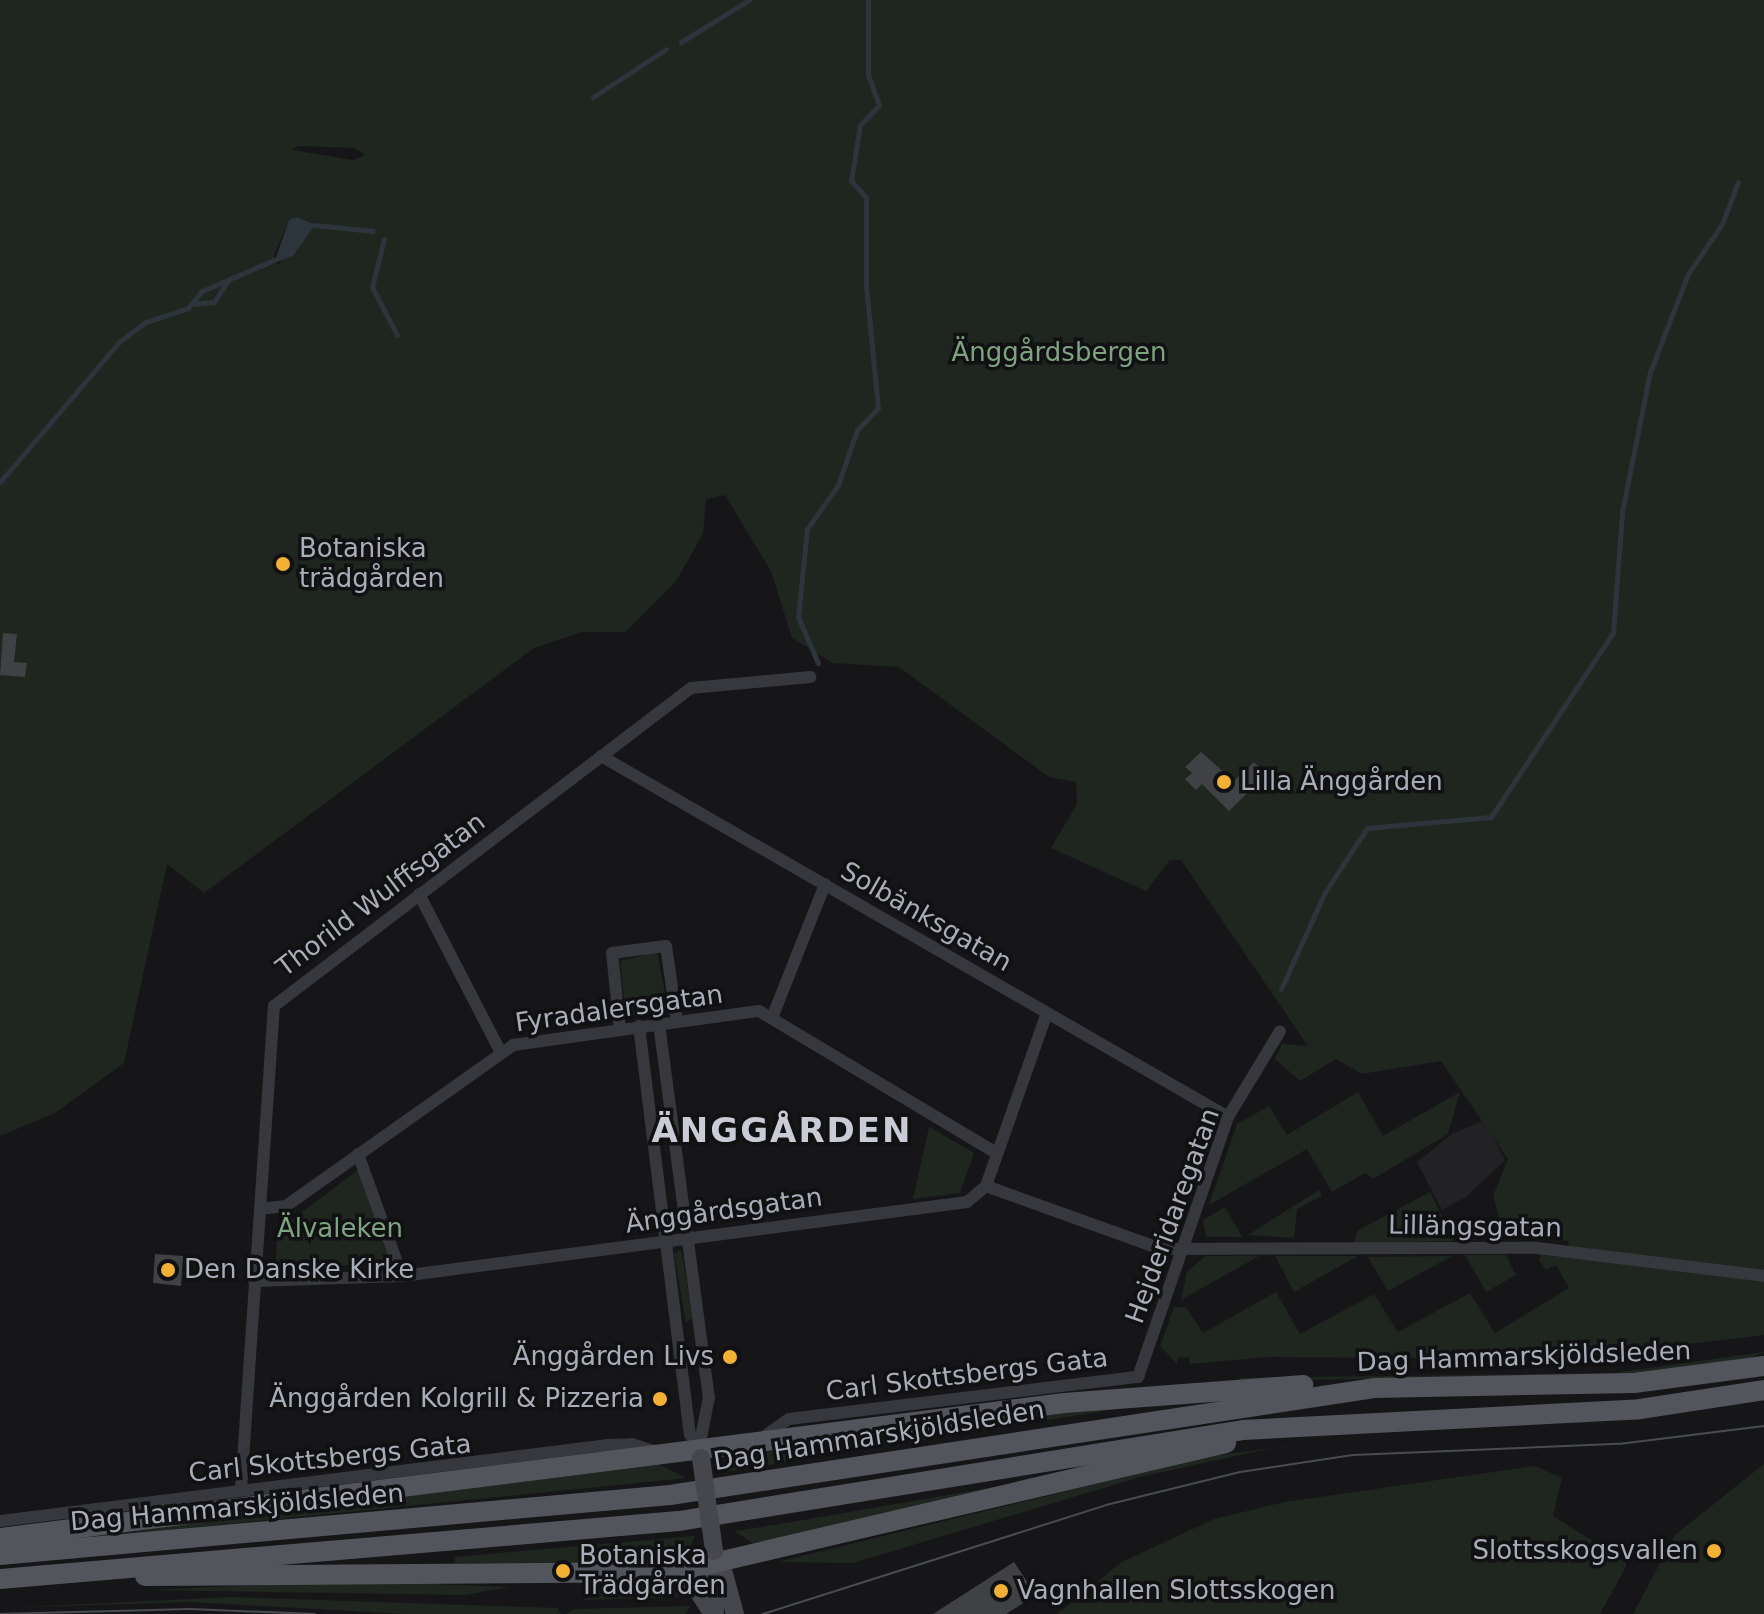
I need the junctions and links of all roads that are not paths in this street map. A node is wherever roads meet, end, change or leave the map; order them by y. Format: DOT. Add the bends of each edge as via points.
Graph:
graph roads {
  1 [pos="810,677"];
  2 [pos="601,756"];
  3 [pos="825,884"];
  4 [pos="419,894"];
  5 [pos="1047,1013"];
  6 [pos="772,1018"];
  7 [pos="677,1021"];
  8 [pos="659,1024"];
  9 [pos="639,1026"];
  10 [pos="620,1029"];
  11 [pos="1280,1031"];
  12 [pos="500,1051"];
  13 [pos="1228,1117"];
  14 [pos="672,1132"];
  15 [pos="654,1135"];
  16 [pos="996,1153"];
  17 [pos="358,1154"];
  18 [pos="986,1186"];
  19 [pos="260,1209"];
  20 [pos="688,1239"];
  21 [pos="666,1242"];
  22 [pos="1183,1249"];
  23 [pos="402,1276"];
  24 [pos="1764,1276"];
  25 [pos="254,1281"];
  26 [pos="702,1331"];
  27 [pos="676,1334"];
  28 [pos="1764,1366"];
  29 [pos="1138,1377"];
  30 [pos="1374,1388"];
  31 [pos="1764,1390"];
  32 [pos="1308,1425"];
  33 [pos="761,1439"];
  34 [pos="700,1453"];
  35 [pos="662,1455"];
  36 [pos="241,1489"];
  37 [pos="0,1521"];
  38 [pos="0,1538"];
  39 [pos="0,1555"];
  40 [pos="714,1558"];
  41 [pos="675,1572"];
  42 [pos="63,1573"];
  43 [pos="0,1579"];
  44 [pos="714,1590"];
  45 [pos="713,1614"];
  46 [pos="735,1614"];
  1 -- 2 [label="street, Thorild Wulffsgatan" via="703,683"];
  2 -- 3 [label="street, Solbänksgatan"];
  2 -- 4 [label="street, Thorild Wulffsgatan"];
  3 -- 5 [label="street, Solbänksgatan"];
  3 -- 6 [label="street"];
  4 -- 12 [label="street"];
  4 -- 19 [label="street, Thorild Wulffsgatan" via="274,1006"];
  5 -- 13 [label="street, Solbänksgatan"];
  5 -- 16 [label="street"];
  6 -- 7 [label="street, Fyradalersgatan" via="759,1011"];
  6 -- 16 [label="street, Fyradalersgatan"];
  7 -- 8 [label="street, Fyradalersgatan"];
  7 -- 10 [label="street" via="666,946 612,953"];
  8 -- 9 [label="street, Fyradalersgatan"];
  8 -- 14 [label="street"];
  9 -- 10 [label="street, Fyradalersgatan"];
  9 -- 15 [label="street"];
  10 -- 12 [label="street, Fyradalersgatan" via="531,1040"];
  11 -- 13 [label="street, Hejderidaregatan"];
  12 -- 17 [label="street, Fyradalersgatan"];
  13 -- 22 [label="street, Hejderidaregatan"];
  14 -- 15 [label="street"];
  14 -- 20 [label="street"];
  15 -- 21 [label="street"];
  16 -- 18 [label="street"];
  17 -- 19 [label="street, Fyradalersgatan" via="286,1206"];
  17 -- 23 [label="street"];
  18 -- 20 [label="street, Änggårdsgatan" via="967,1202"];
  18 -- 22 [label="street" via="1161,1249"];
  19 -- 25 [label="street, Thorild Wulffsgatan"];
  20 -- 21 [label="street, Änggårdsgatan"];
  20 -- 26 [label="street"];
  21 -- 23 [label="street, Änggårdsgatan"];
  21 -- 27 [label="street"];
  22 -- 24 [label="street, Lillängsgatan" via="1537,1248"];
  22 -- 29 [label="street, Hejderidaregatan"];
  23 -- 25 [label="street, Änggårdsgatan"];
  25 -- 36 [label="street, Thorild Wulffsgatan"];
  26 -- 27 [label="street"];
  26 -- 34 [label="street" via="709,1397"];
  27 -- 34 [label="street" via="690,1434"];
  28 -- 30 [label="main road, Dag Hammarskjöldsleden" via="1634,1383"];
  29 -- 33 [label="street, Carl Skottsbergs Gata" via="789,1419"];
  30 -- 33 [label="main road" via="1204,1389"];
  30 -- 39 [label="main road, Dag Hammarskjöldsleden" via="670,1495"];
  31 -- 32 [label="main road, Dag Hammarskjöldsleden" via="1640,1409"];
  32 -- 40 [label="main road"];
  32 -- 42 [label="main road, Dag Hammarskjöldsleden" via="1161,1440 679,1521"];
  33 -- 34 [label="main road"];
  34 -- 35 [label="main road"];
  34 -- 40 [label="main road, bridge"];
  35 -- 36 [label="street, Carl Skottsbergs Gata" via="632,1444 608,1445"];
  35 -- 38 [label="main road"];
  36 -- 37 [label="street, Carl Skottsbergs Gata"];
  40 -- 41 [label="main road"];
  40 -- 44 [label="main road"];
  41 -- 42 [label="main road"];
  41 -- 44 [label="main road"];
  42 -- 43 [label="main road, Dag Hammarskjöldsleden"];
  44 -- 45 [label="main road"];
  44 -- 46 [label="main road"];
}
